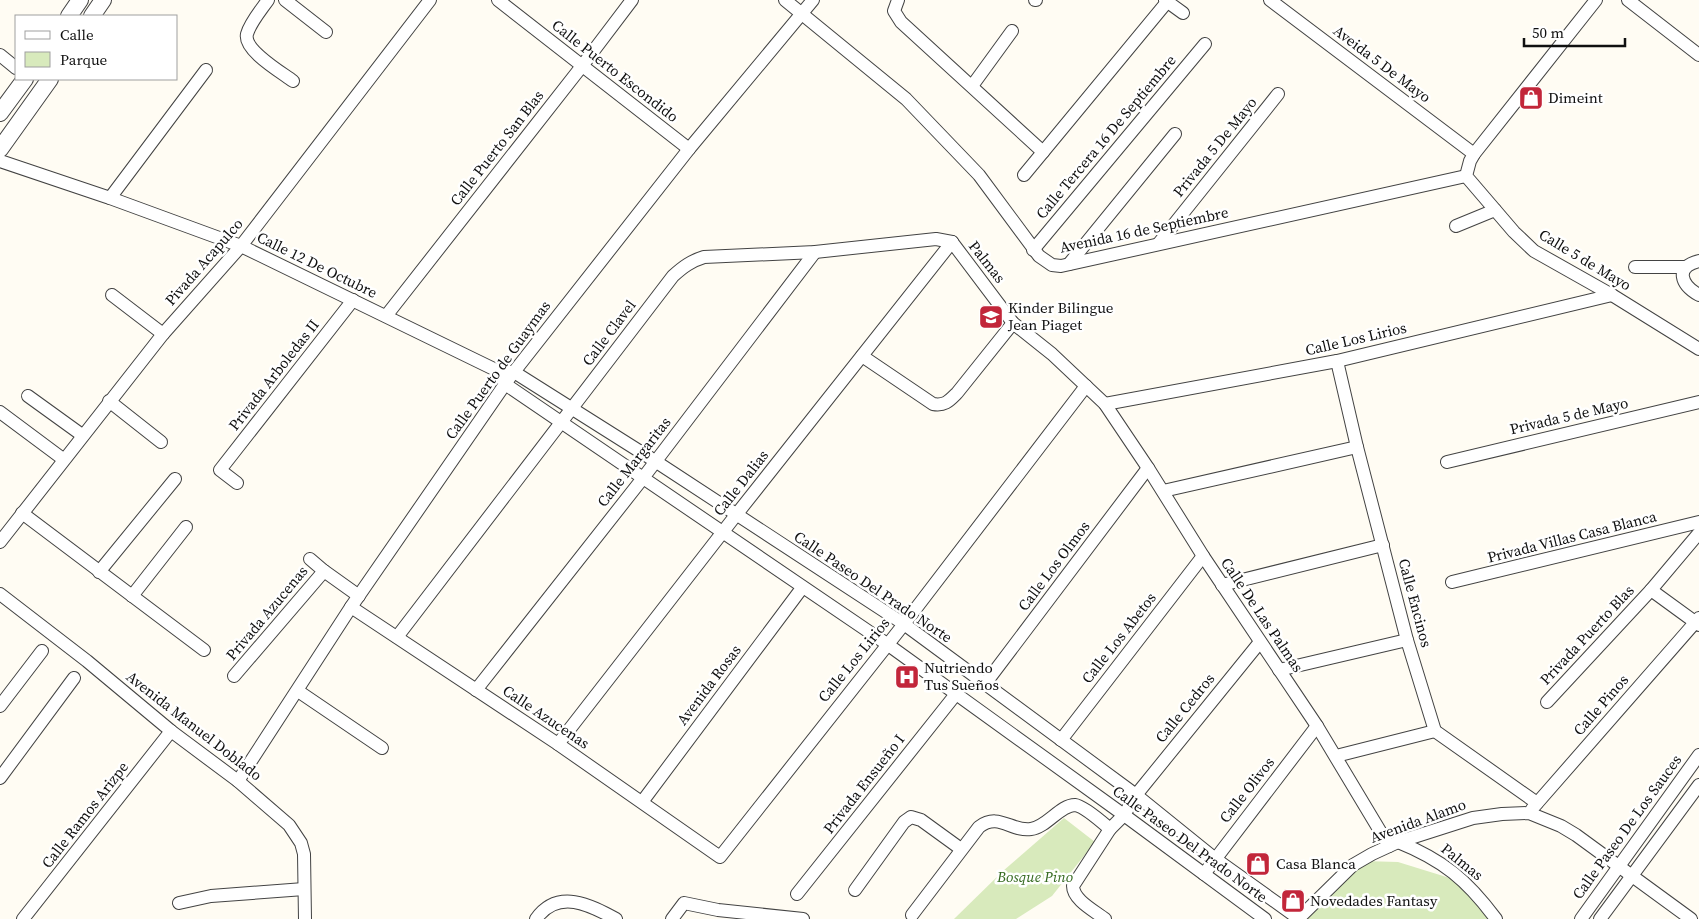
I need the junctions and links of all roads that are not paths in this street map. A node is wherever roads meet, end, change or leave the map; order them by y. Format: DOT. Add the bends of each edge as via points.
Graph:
graph roads {
  1 [pos="80,0"];
  2 [pos="102,0"];
  3 [pos="268,0"];
  4 [pos="285,0"];
  5 [pos="430,0"];
  6 [pos="498,0"];
  7 [pos="632,0"];
  8 [pos="785,0"];
  9 [pos="813,0"];
  10 [pos="898,0"];
  11 [pos="1270,0"];
  12 [pos="1596,0"];
  13 [pos="1628,0"];
  14 [pos="1166,1"];
  15 [pos="802,13"];
  16 [pos="1183,13"];
  17 [pos="70,15"];
  18 [pos="93,15"];
  19 [pos="1012,31"];
  20 [pos="326,32"];
  21 [pos="1205,44"];
  22 [pos="0,55"];
  23 [pos="1699,55"];
  24 [pos="582,66"];
  25 [pos="15,67"];
  26 [pos="206,70"];
  27 [pos="24,80"];
  28 [pos="33,80"];
  29 [pos="293,80"];
  30 [pos="46,84"];
  31 [pos="972,86"];
  32 [pos="1278,94"];
  33 [pos="0,113"];
  34 [pos="1175,134"];
  35 [pos="0,148"];
  36 [pos="689,149"];
  37 [pos="1043,152"];
  38 [pos="1474,154"];
  39 [pos="0,161"];
  40 [pos="1024,175"];
  41 [pos="1466,176"];
  42 [pos="110,198"];
  43 [pos="1496,210"];
  44 [pos="1456,226"];
  45 [pos="952,242"];
  46 [pos="1159,244"];
  47 [pos="242,246"];
  48 [pos="1033,250"];
  49 [pos="815,252"];
  50 [pos="1699,261"];
  51 [pos="1069,264"];
  52 [pos="1635,267"];
  53 [pos="1685,267"];
  54 [pos="112,294"];
  55 [pos="1612,295"];
  56 [pos="1699,295"];
  57 [pos="353,300"];
  58 [pos="386,316"];
  59 [pos="1014,323"];
  60 [pos="162,334"];
  61 [pos="1699,349"];
  62 [pos="862,356"];
  63 [pos="1337,361"];
  64 [pos="514,372"];
  65 [pos="502,378"];
  66 [pos="1086,386"];
  67 [pos="28,396"];
  68 [pos="109,401"];
  69 [pos="1699,402"];
  70 [pos="1105,404"];
  71 [pos="572,408"];
  72 [pos="0,412"];
  73 [pos="562,422"];
  74 [pos="82,435"];
  75 [pos="161,442"];
  76 [pos="1357,447"];
  77 [pos="63,459"];
  78 [pos="655,461"];
  79 [pos="1447,462"];
  80 [pos="1148,468"];
  81 [pos="643,478"];
  82 [pos="175,479"];
  83 [pos="237,483"];
  84 [pos="1163,491"];
  85 [pos="22,513"];
  86 [pos="736,515"];
  87 [pos="1699,522"];
  88 [pos="186,527"];
  89 [pos="722,532"];
  90 [pos="1699,533"];
  91 [pos="0,542"];
  92 [pos="1383,545"];
  93 [pos="1203,556"];
  94 [pos="310,559"];
  95 [pos="324,571"];
  96 [pos="99,572"];
  97 [pos="1452,582"];
  98 [pos="1222,584"];
  99 [pos="802,588"];
  100 [pos="1651,590"];
  101 [pos="0,594"];
  102 [pos="132,596"];
  103 [pos="359,596"];
  104 [pos="351,607"];
  105 [pos="1698,622"];
  106 [pos="904,624"];
  107 [pos="397,637"];
  108 [pos="1407,640"];
  109 [pos="1260,642"];
  110 [pos="887,644"];
  111 [pos="204,650"];
  112 [pos="42,651"];
  113 [pos="1279,670"];
  114 [pos="234,676"];
  115 [pos="74,678"];
  116 [pos="985,684"];
  117 [pos="476,690"];
  118 [pos="298,691"];
  119 [pos="956,694"];
  120 [pos="1547,702"];
  121 [pos="0,706"];
  122 [pos="1317,726"];
  123 [pos="172,730"];
  124 [pos="1435,731"];
  125 [pos="1061,740"];
  126 [pos="558,744"];
  127 [pos="382,748"];
  128 [pos="1699,755"];
  129 [pos="1336,756"];
  130 [pos="0,778"];
  131 [pos="238,781"];
  132 [pos="1699,785"];
  133 [pos="1136,795"];
  134 [pos="642,802"];
  135 [pos="1538,803"];
  136 [pos="1529,813"];
  137 [pos="1124,814"];
  138 [pos="1110,829"];
  139 [pos="1393,844"];
  140 [pos="961,849"];
  141 [pos="720,857"];
  142 [pos="1214,858"];
  143 [pos="1619,866"];
  144 [pos="1204,874"];
  145 [pos="1632,876"];
  146 [pos="304,889"];
  147 [pos="855,890"];
  148 [pos="797,894"];
  149 [pos="179,903"];
  150 [pos="912,915"];
  151 [pos="1298,918"];
  152 [pos="24,919"];
  153 [pos="305,919"];
  154 [pos="536,919"];
  155 [pos="616,919"];
  156 [pos="672,919"];
  157 [pos="803,919"];
  158 [pos="1105,919"];
  159 [pos="1265,919"];
  160 [pos="1496,919"];
  161 [pos="1581,919"];
  162 [pos="1600,919"];
  163 [pos="1691,919"];
  1 -- 17 [label="street"];
  2 -- 18 [label="street"];
  3 -- 29 [label="street" via="248,30 247,42 256,53"];
  4 -- 20 [label="street"];
  5 -- 47 [label="street, Pivada Acapulco"];
  6 -- 24 [label="street, Calle Puerto Escondido"];
  7 -- 24 [label="street, Calle Puerto San Blas"];
  8 -- 15 [label="street, Avenida 16 de Septiembre"];
  9 -- 15 [label="street, Calle Puerto de Guaymas"];
  10 -- 31 [label="street" via="894,11 897,16"];
  11 -- 38 [label="street, Aveida 5 De Mayo"];
  12 -- 38 [label="street"];
  13 -- 23 [label="street"];
  14 -- 16 [label="street"];
  14 -- 37 [label="street"];
  15 -- 36 [label="street, Calle Puerto de Guaymas"];
  15 -- 48 [label="street, Avenida 16 de Septiembre" via="906,99 930,123 979,175"];
  19 -- 31 [label="street"];
  21 -- 48 [label="street, Calle Tercera 16 De Septiembre"];
  22 -- 25 [label="street"];
  24 -- 36 [label="street, Calle Puerto Escondido"];
  24 -- 58 [label="street, Calle Puerto San Blas"];
  26 -- 42 [label="street"];
  27 -- 33 [label="street"];
  28 -- 30 [label="street"];
  30 -- 35 [label="street"];
  31 -- 37 [label="street"];
  32 -- 46 [label="street, Privada 5 De Mayo"];
  34 -- 51 [label="street"];
  36 -- 64 [label="street, Calle Puerto de Guaymas"];
  37 -- 40 [label="street"];
  38 -- 41 [label="street"];
  39 -- 42 [label="street, Calle 12 De Octubre"];
  41 -- 43 [label="street, Calle 5 de Mayo"];
  41 -- 46 [label="street, Avenida 16 de Septiembre"];
  42 -- 47 [label="street, Calle 12 De Octubre"];
  43 -- 44 [label="street"];
  43 -- 55 [label="street, Calle 5 de Mayo" via="1534,251"];
  45 -- 49 [label="street, Calle Clavel" via="936,239"];
  45 -- 59 [label="street, Palmas"];
  45 -- 62 [label="street, Calle Dalias"];
  46 -- 51 [label="street, Avenida 16 de Septiembre"];
  47 -- 57 [label="street, Calle 12 De Octubre"];
  47 -- 60 [label="street, Pivada Acapulco"];
  48 -- 51 [label="street, Avenida 16 de Septiembre" via="1052,265"];
  49 -- 71 [label="street, Calle Clavel" via="693,260 673,276"];
  49 -- 78 [label="street, Calle Margaritas"];
  50 -- 53 [label="street"];
  52 -- 53 [label="street"];
  53 -- 56 [label="street" via="1682,276 1692,291"];
  54 -- 60 [label="street"];
  55 -- 61 [label="street, Calle 5 de Mayo"];
  55 -- 63 [label="street, Calle Los Lirios"];
  57 -- 58 [label="street, Calle 12 De Octubre"];
  57 -- 83 [label="street, Privada Arboledas II" via="220,470"];
  58 -- 65 [label="street, Calle 12 De Octubre"];
  59 -- 62 [label="street" via="957,392 943,404 933,404"];
  59 -- 66 [label="street, Palmas"];
  60 -- 68 [label="street, Pivada Acapulco"];
  62 -- 86 [label="street, Calle Dalias"];
  63 -- 70 [label="street, Calle Los Lirios"];
  63 -- 76 [label="street, Calle Encinos"];
  64 -- 65 [label="street, Calle Puerto de Guaymas"];
  64 -- 71 [label="street, Calle Paseo Del Prado Norte"];
  65 -- 73 [label="street, Calle Paseo Del Prado Norte"];
  65 -- 103 [label="street, Calle Puerto de Guaymas"];
  66 -- 70 [label="street, Palmas"];
  66 -- 106 [label="street, Calle Los Lirios"];
  67 -- 74 [label="street"];
  68 -- 74 [label="street, Pivada Acapulco"];
  68 -- 75 [label="street"];
  69 -- 79 [label="street, Privada 5 de Mayo"];
  70 -- 80 [label="street, Calle De Las Palmas"];
  71 -- 73 [label="street, Calle Clavel"];
  71 -- 78 [label="street, Calle Paseo Del Prado Norte"];
  72 -- 77 [label="street"];
  73 -- 81 [label="street, Calle Paseo Del Prado Norte"];
  73 -- 107 [label="street, Calle Clavel"];
  74 -- 77 [label="street, Pivada Acapulco"];
  76 -- 84 [label="street"];
  76 -- 92 [label="street, Calle Encinos"];
  77 -- 85 [label="street, Pivada Acapulco"];
  78 -- 81 [label="street, Calle Margaritas"];
  78 -- 86 [label="street, Calle Paseo Del Prado Norte"];
  80 -- 84 [label="street, Calle De Las Palmas"];
  80 -- 116 [label="street, Calle Los Olmos"];
  81 -- 89 [label="street, Calle Paseo Del Prado Norte"];
  81 -- 117 [label="street, Calle Margaritas"];
  82 -- 96 [label="street"];
  84 -- 93 [label="street, Calle De Las Palmas"];
  85 -- 91 [label="street, Pivada Acapulco"];
  85 -- 96 [label="street"];
  86 -- 89 [label="street, Calle Dalias"];
  86 -- 106 [label="street, Calle Paseo Del Prado Norte"];
  87 -- 97 [label="street, Privada Villas Casa Blanca"];
  88 -- 102 [label="street"];
  89 -- 99 [label="street, Calle Paseo Del Prado Norte"];
  89 -- 126 [label="street, Calle Dalias"];
  90 -- 100 [label="street, Privada Puerto Blas"];
  92 -- 98 [label="street"];
  92 -- 108 [label="street, Calle Encinos"];
  93 -- 98 [label="street, Calle De Las Palmas"];
  93 -- 125 [label="street, Calle Los Abetos"];
  94 -- 95 [label="street"];
  95 -- 103 [label="street"];
  95 -- 114 [label="street, Privada Azucenas"];
  96 -- 102 [label="street"];
  98 -- 109 [label="street, Calle De Las Palmas"];
  99 -- 110 [label="street, Calle Paseo Del Prado Norte"];
  99 -- 134 [label="street, Avenida Rosas"];
  100 -- 105 [label="street"];
  100 -- 120 [label="street, Privada Puerto Blas"];
  101 -- 123 [label="street, Avenida Manuel Doblado"];
  102 -- 111 [label="street"];
  103 -- 104 [label="street, Calle Puerto de Guaymas"];
  104 -- 107 [label="street, Calle Azucenas"];
  104 -- 118 [label="street, Calle Puerto de Guaymas"];
  105 -- 135 [label="street, Calle Pinos"];
  106 -- 110 [label="street, Calle Los Lirios"];
  106 -- 116 [label="street, Calle Paseo Del Prado Norte"];
  107 -- 117 [label="street, Calle Azucenas"];
  108 -- 113 [label="street"];
  108 -- 124 [label="street, Calle Encinos"];
  109 -- 113 [label="street, Calle De Las Palmas"];
  109 -- 133 [label="street, Calle Cedros"];
  110 -- 119 [label="street, Calle Paseo Del Prado Norte"];
  110 -- 141 [label="street, Calle Los Lirios"];
  112 -- 121 [label="street"];
  113 -- 122 [label="street, Calle De Las Palmas"];
  115 -- 130 [label="street"];
  116 -- 125 [label="street, Calle Paseo Del Prado Norte"];
  117 -- 126 [label="street, Calle Azucenas"];
  118 -- 127 [label="street"];
  118 -- 131 [label="street, Calle Puerto de Guaymas"];
  119 -- 137 [label="street, Calle Paseo Del Prado Norte"];
  119 -- 148 [label="street, Privada Ensueño I"];
  122 -- 129 [label="street, Calle De Las Palmas"];
  122 -- 142 [label="street, Calle Olivos"];
  123 -- 131 [label="street, Avenida Manuel Doblado"];
  123 -- 152 [label="street, Calle Ramos Arizpe"];
  124 -- 129 [label="street"];
  124 -- 135 [label="street"];
  125 -- 133 [label="street, Calle Paseo Del Prado Norte"];
  126 -- 134 [label="street, Calle Azucenas"];
  128 -- 143 [label="street, Calle Paseo De Los Sauces"];
  129 -- 139 [label="street, Calle De Las Palmas"];
  131 -- 146 [label="street, Avenida Manuel Doblado" via="296,834 304,854"];
  132 -- 145 [label="street"];
  133 -- 137 [label="street, Calle Cedros"];
  133 -- 142 [label="street, Calle Paseo Del Prado Norte"];
  134 -- 141 [label="street, Calle Azucenas"];
  135 -- 136 [label="street, Calle Pinos"];
  136 -- 139 [label="street, Avenida Alamo" via="1473,818"];
  136 -- 143 [label="street, Avenida Alamo" via="1561,826"];
  137 -- 138 [label="street, Calle Cedros"];
  137 -- 144 [label="street, Calle Paseo Del Prado Norte"];
  138 -- 140 [label="street" via="1075,806 1029,830 990,821 979,827"];
  138 -- 158 [label="street, Calle Cedros" via="1072,890"];
  139 -- 151 [label="street, Avenida Alamo" via="1353,866"];
  139 -- 160 [label="street, Palmas" via="1428,855 1457,875"];
  140 -- 147 [label="street" via="921,820 911,817 904,822"];
  140 -- 150 [label="street"];
  142 -- 144 [label="street, Calle Olivos"];
  142 -- 151 [label="street, Calle Paseo Del Prado Norte"];
  143 -- 145 [label="street, Avenida Alamo"];
  143 -- 161 [label="street, Calle Paseo De Los Sauces"];
  144 -- 159 [label="street, Calle Paseo Del Prado Norte"];
  145 -- 162 [label="street"];
  145 -- 163 [label="street, Avenida Alamo"];
  146 -- 149 [label="street" via="211,896"];
  146 -- 153 [label="street, Avenida Manuel Doblado"];
  154 -- 155 [label="street" via="547,908 570,902 591,906"];
  156 -- 157 [label="street" via="684,903"];
}
